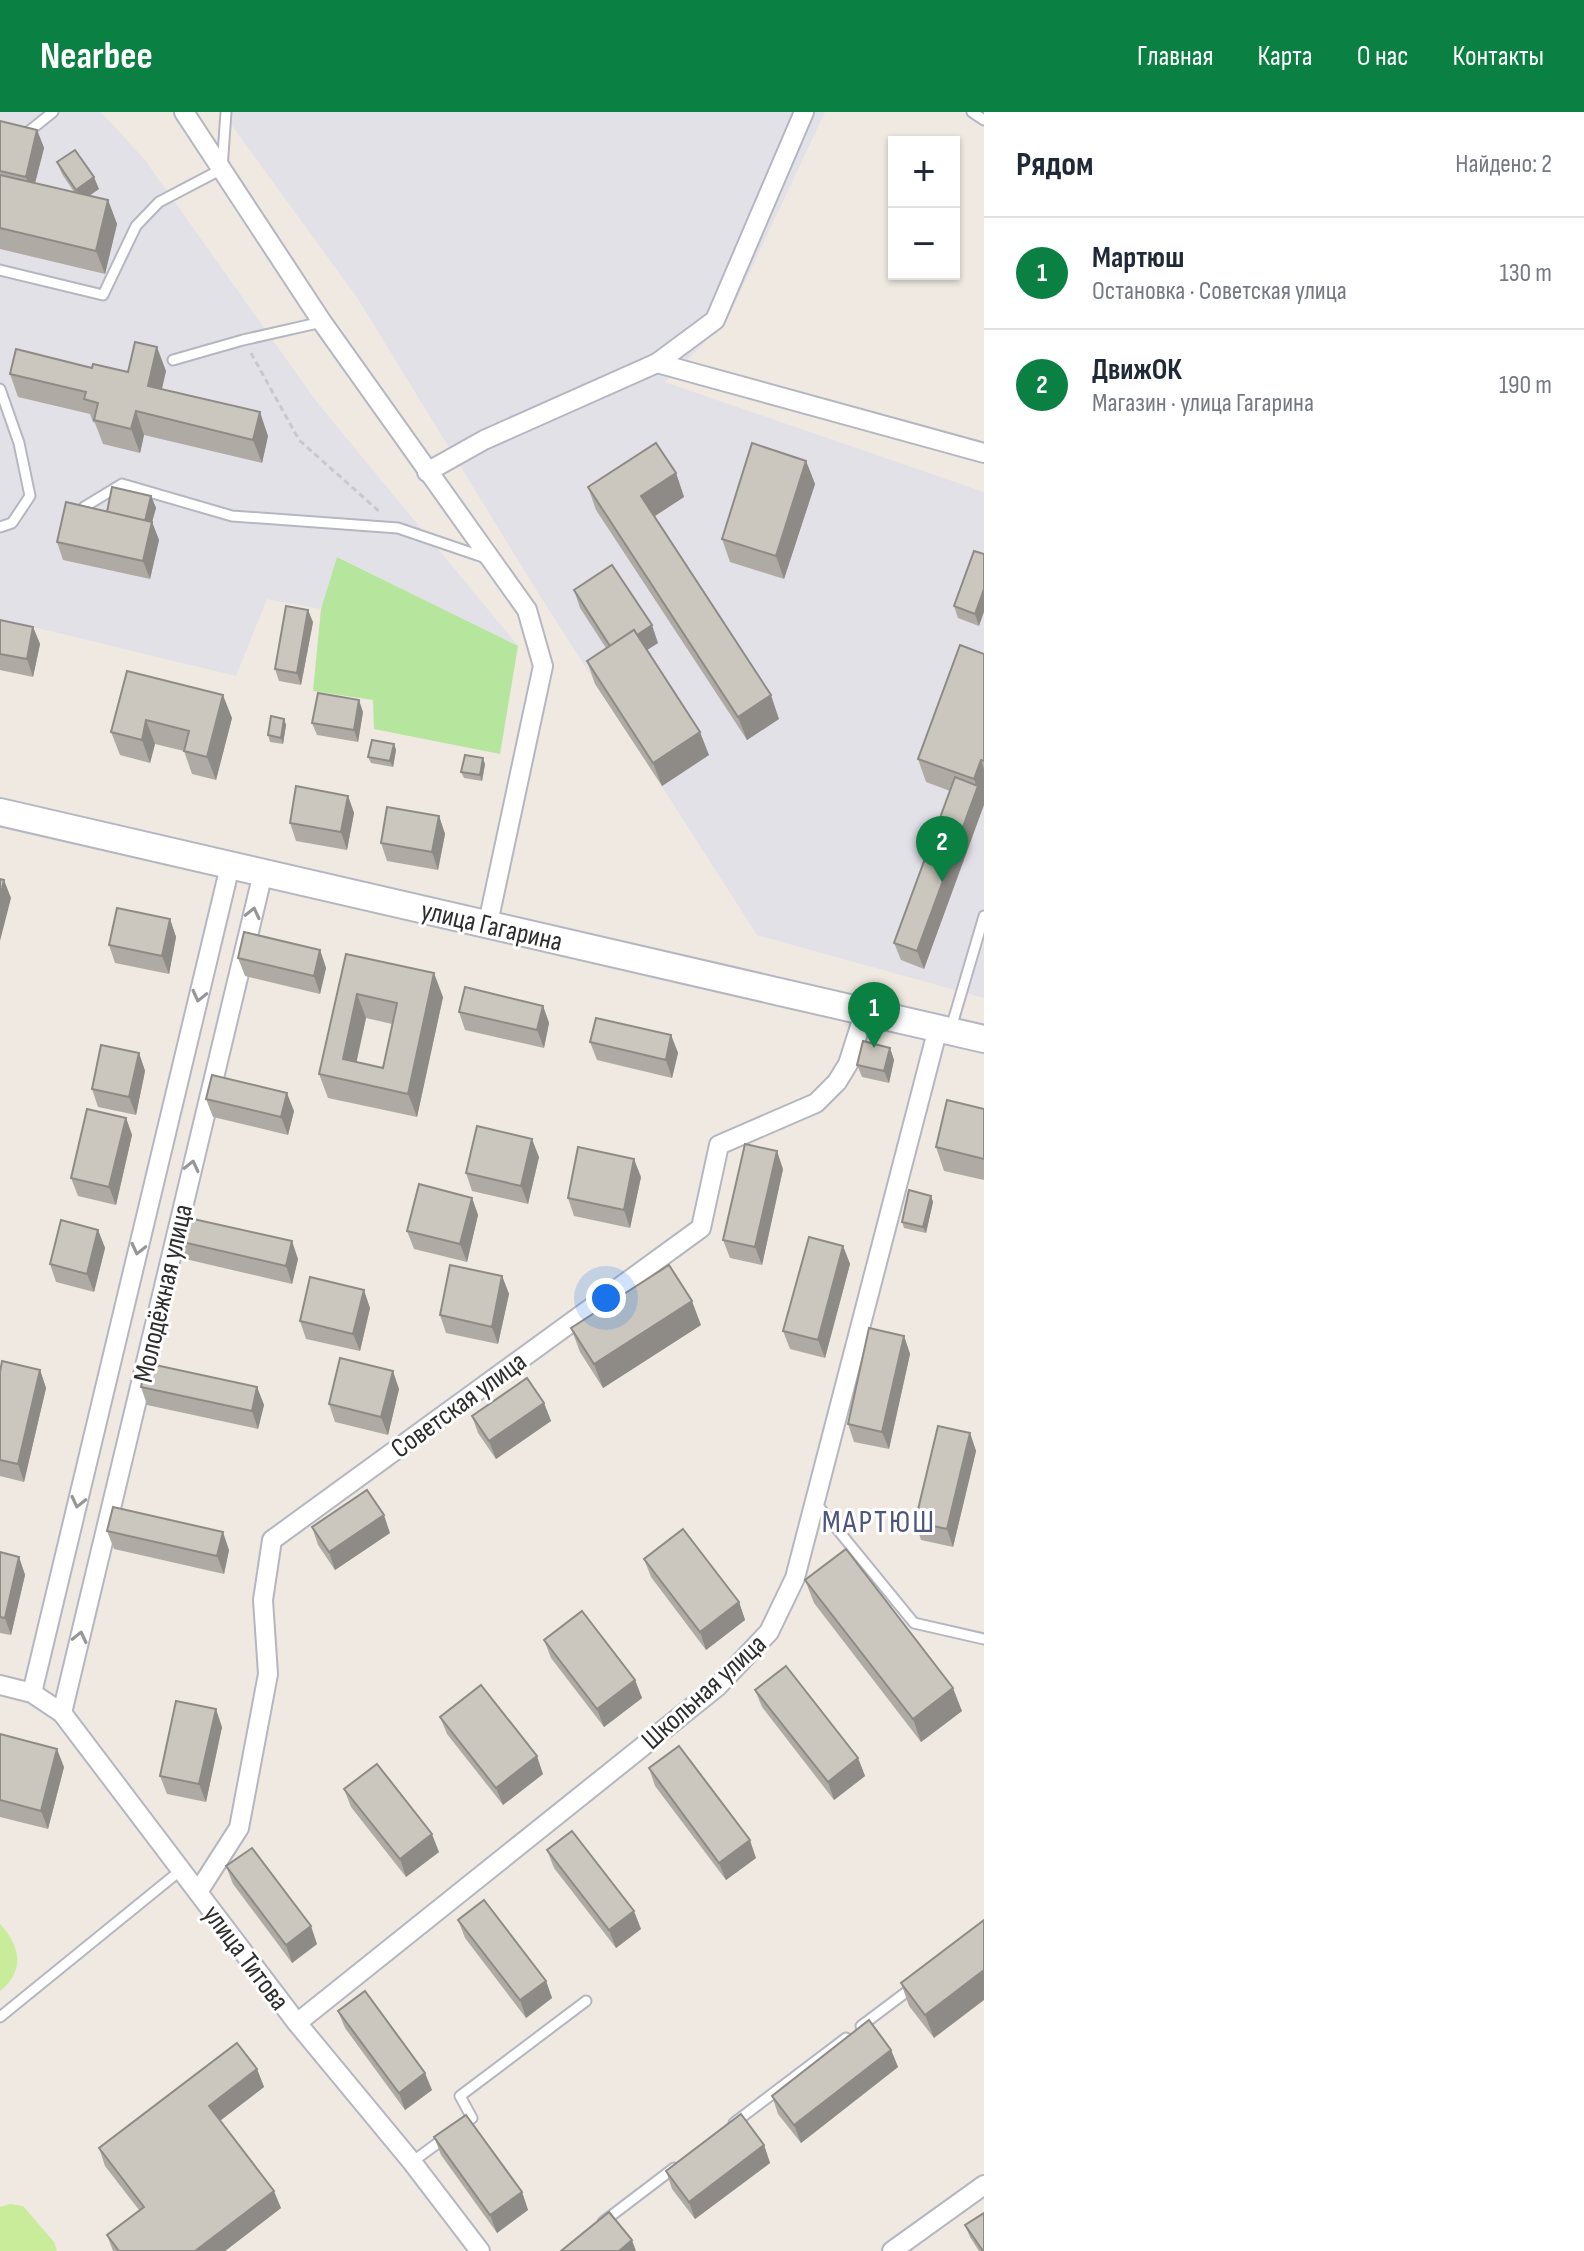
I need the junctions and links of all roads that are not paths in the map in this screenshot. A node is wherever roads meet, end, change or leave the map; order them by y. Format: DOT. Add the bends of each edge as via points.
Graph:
graph roads {
  1 [pos="53,112"];
  2 [pos="184,112"];
  3 [pos="226,112"];
  4 [pos="804,112"];
  5 [pos="972,112"];
  6 [pos="984,120"];
  7 [pos="28,132"];
  8 [pos="222,169"];
  9 [pos="0,270"];
  10 [pos="322,322"];
  11 [pos="173,360"];
  12 [pos="657,363"];
  13 [pos="0,389"];
  14 [pos="984,453"];
  15 [pos="427,472"];
  16 [pos="84,507"];
  17 [pos="0,527"];
  18 [pos="490,559"];
  19 [pos="0,812"];
  20 [pos="230,866"];
  21 [pos="263,873"];
  22 [pos="984,916"];
  23 [pos="488,923"];
  24 [pos="865,1011"];
  25 [pos="944,1030"];
  26 [pos="984,1039"];
  27 [pos="815,1502"];
  28 [pos="984,1639"];
  29 [pos="0,1685"];
  30 [pos="32,1693"];
  31 [pos="62,1713"];
  32 [pos="181,1870"];
  33 [pos="198,1892"];
  34 [pos="921,1981"];
  35 [pos="586,2001"];
  36 [pos="0,2017"];
  37 [pos="297,2023"];
  38 [pos="730,2126"];
  39 [pos="412,2162"];
  40 [pos="680,2164"];
  41 [pos="984,2185"];
  42 [pos="591,2232"];
  43 [pos="480,2251"];
  44 [pos="892,2251"];
  1 -- 7 [label="lane"];
  2 -- 8 [label="street"];
  3 -- 8 [label="lane"];
  4 -- 12 [label="street" via="715,320"];
  5 -- 6 [label="lane"];
  8 -- 9 [label="lane" via="159,202 136,226 103,295"];
  8 -- 10 [label="street"];
  10 -- 11 [label="lane"];
  10 -- 15 [label="street"];
  12 -- 14 [label="street"];
  12 -- 15 [label="street" via="484,440"];
  13 -- 17 [label="lane" via="30,496 12,523"];
  15 -- 18 [label="street"];
  16 -- 18 [label="lane" via="122,484 232,516 398,528"];
  18 -- 23 [label="street" via="527,610 543,666"];
  19 -- 20 [label="main road, улица Гагарина"];
  20 -- 21 [label="main road, улица Гагарина"];
  20 -- 30 [label="street, Молодёжная улица, one-way"];
  21 -- 23 [label="main road, улица Гагарина"];
  31 -- 21 [label="street, Молодёжная улица, one-way"];
  22 -- 25 [label="lane"];
  23 -- 24 [label="main road, улица Гагарина"];
  24 -- 25 [label="main road, улица Гагарина"];
  24 -- 33 [label="street, Советская улица" via="848,1064 816,1103 719,1145 701,1228 272,1540 263,1600 268,1674 239,1828"];
  25 -- 26 [label="main road, улица Гагарина"];
  25 -- 27 [label="street, Школьная улица"];
  27 -- 28 [label="lane" via="914,1623"];
  27 -- 37 [label="street, Школьная улица" via="795,1578 769,1632 717,1687"];
  29 -- 30 [label="street, улица Титова"];
  30 -- 31 [label="street, улица Титова"];
  31 -- 32 [label="street, улица Титова"];
  32 -- 33 [label="street, улица Титова"];
  32 -- 36 [label="lane"];
  33 -- 37 [label="street, улица Титова"];
  34 -- 38 [label="lane"];
  35 -- 39 [label="lane" via="460,2096 472,2118"];
  37 -- 39 [label="street, улица Титова"];
  39 -- 43 [label="street, улица Титова"];
  40 -- 42 [label="lane"];
  41 -- 44 [label="street"];
}
